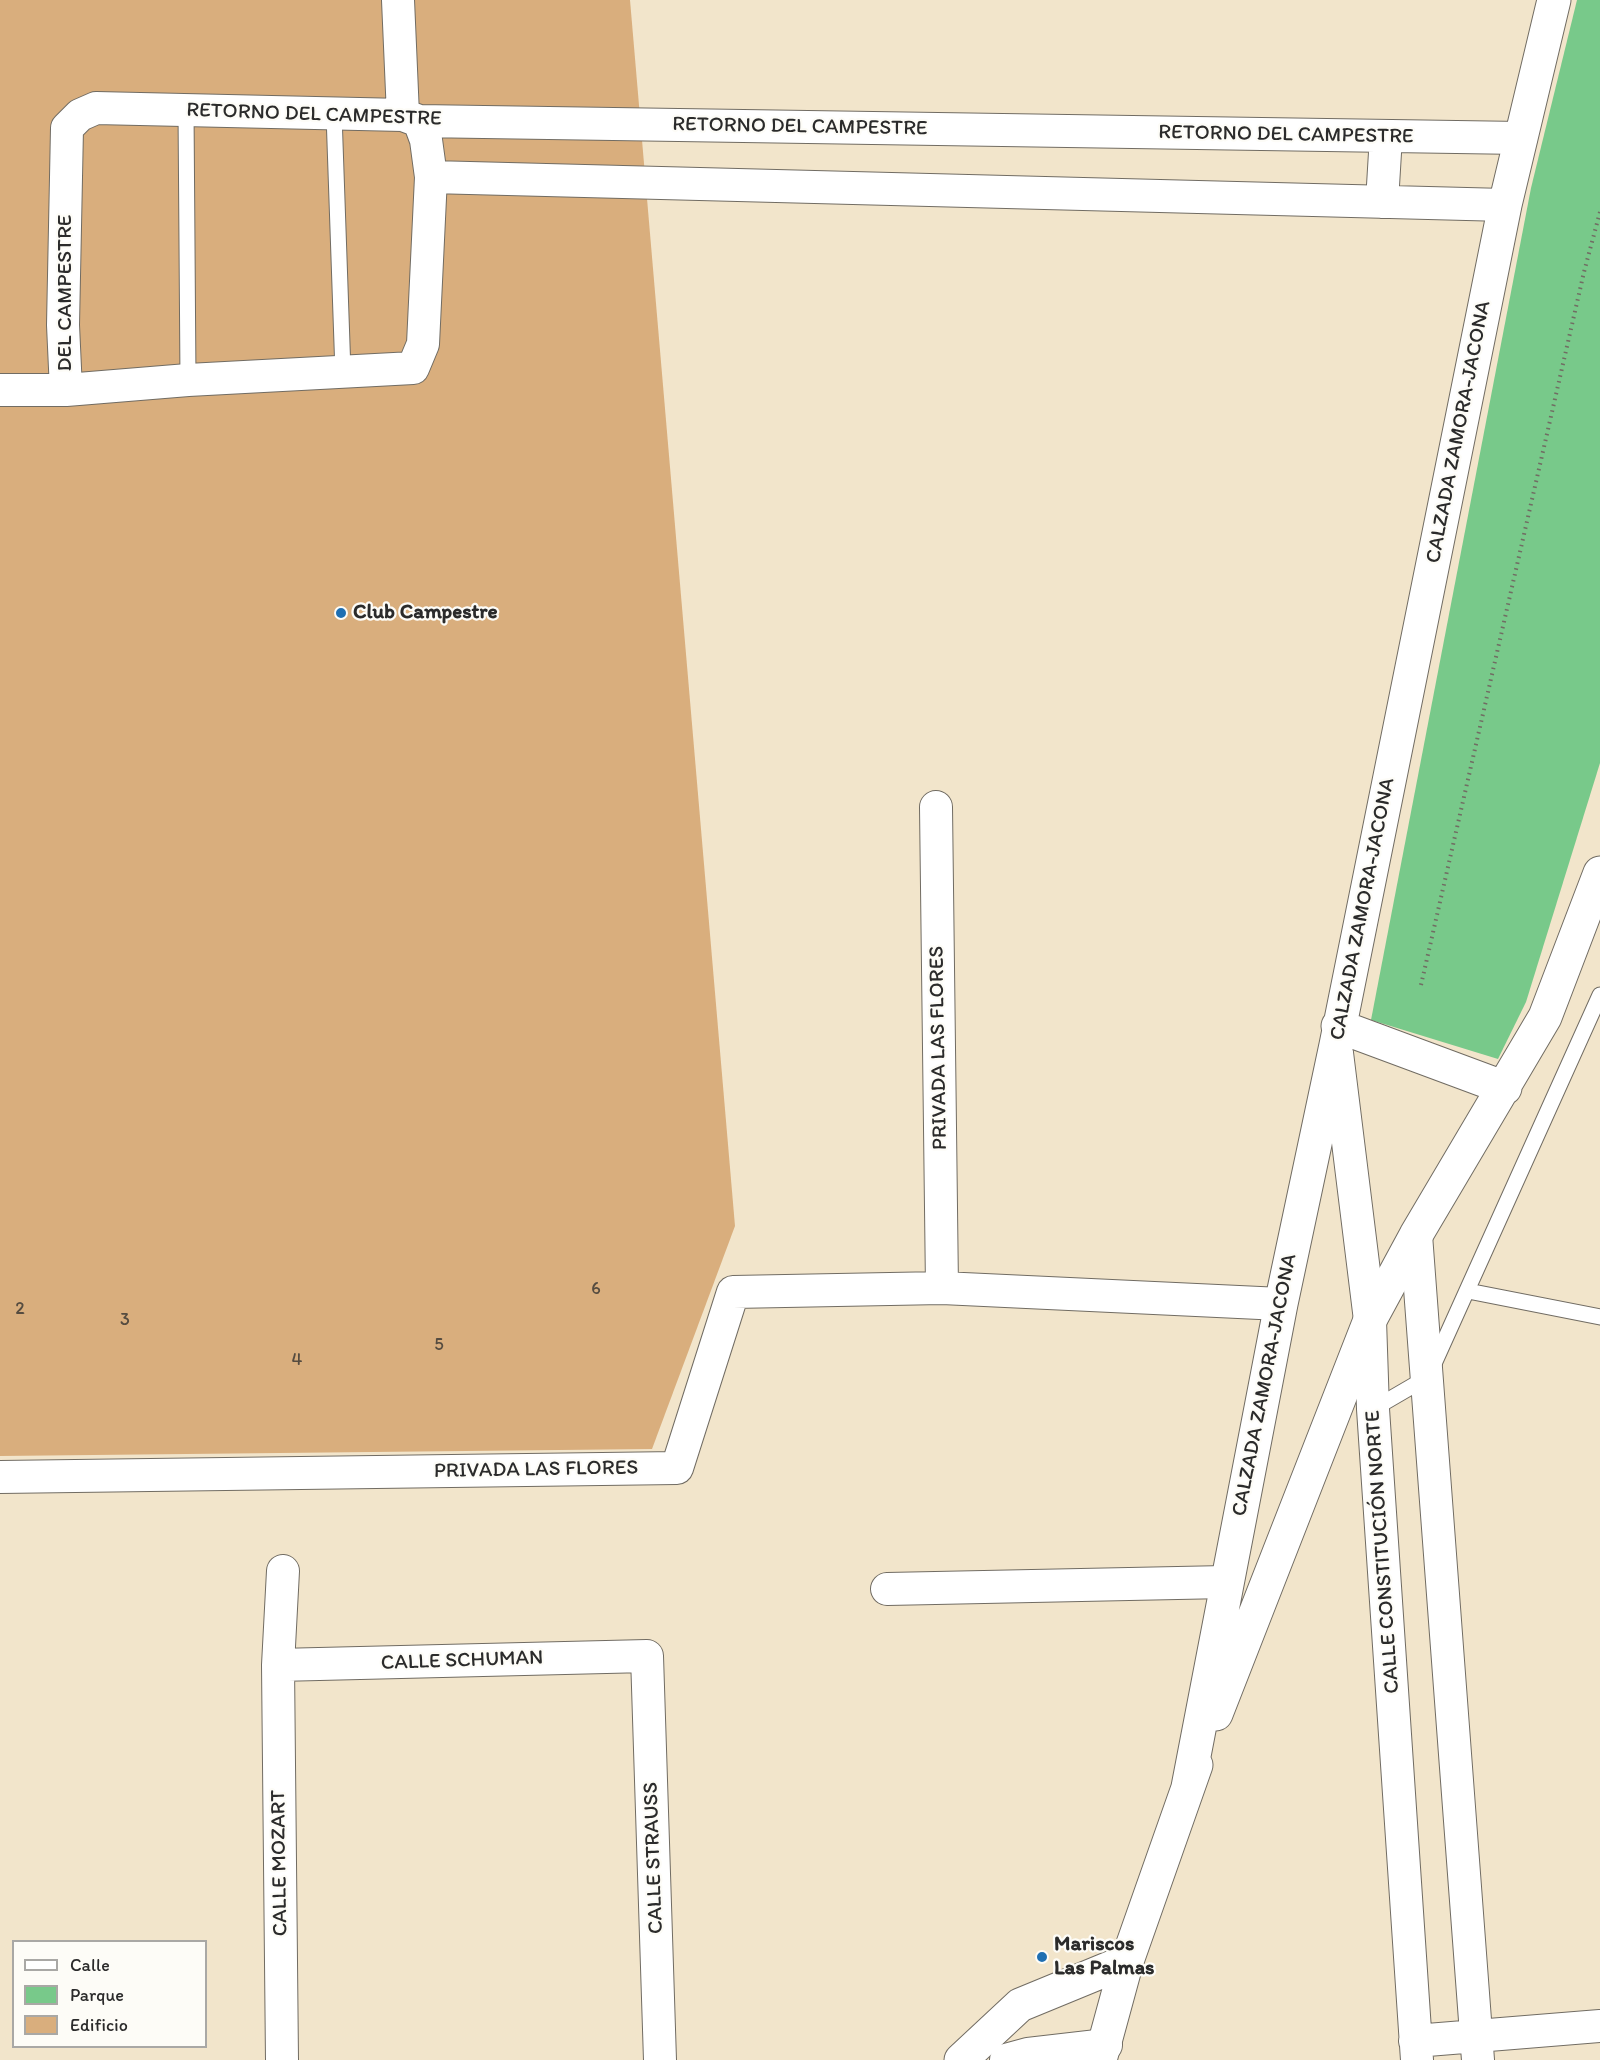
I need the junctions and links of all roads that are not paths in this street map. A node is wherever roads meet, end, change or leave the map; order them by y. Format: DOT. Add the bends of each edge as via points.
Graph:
graph roads {
  1 [pos="398,0"];
  2 [pos="1554,0"];
  3 [pos="186,110"];
  4 [pos="334,114"];
  5 [pos="80,115"];
  6 [pos="411,118"];
  7 [pos="1386,136"];
  8 [pos="1521,138"];
  9 [pos="431,177"];
  10 [pos="1382,202"];
  11 [pos="1505,205"];
  12 [pos="343,373"];
  13 [pos="188,380"];
  14 [pos="0,390"];
  15 [pos="66,390"];
  16 [pos="936,807"];
  17 [pos="1600,873"];
  18 [pos="1600,996"];
  19 [pos="1337,1036"];
  20 [pos="1505,1088"];
  21 [pos="1416,1235"];
  22 [pos="942,1288"];
  23 [pos="1468,1291"];
  24 [pos="1281,1304"];
  25 [pos="1600,1317"];
  26 [pos="1370,1320"];
  27 [pos="1428,1377"];
  28 [pos="1373,1409"];
  29 [pos="0,1477"];
  30 [pos="283,1571"];
  31 [pos="1226,1582"];
  32 [pos="887,1589"];
  33 [pos="647,1656"];
  34 [pos="278,1665"];
  35 [pos="1188,1787"];
  36 [pos="1127,1960"];
  37 [pos="1600,2026"];
  38 [pos="1478,2048"];
  39 [pos="1416,2050"];
  40 [pos="1103,2053"];
  41 [pos="282,2060"];
  42 [pos="660,2060"];
  43 [pos="962,2060"];
  44 [pos="1006,2060"];
  1 -- 6 [label="street, DEL CAMPESTRE"];
  2 -- 8 [label="main road, CALZADA ZAMORA-JACONA"];
  3 -- 4 [label="street, RETORNO DEL CAMPESTRE"];
  3 -- 5 [label="street, RETORNO DEL CAMPESTRE" via="96,108"];
  3 -- 13 [label="lane"];
  4 -- 6 [label="street, RETORNO DEL CAMPESTRE"];
  4 -- 12 [label="lane"];
  5 -- 15 [label="street, DEL CAMPESTRE" via="67,128 63,325"];
  6 -- 7 [label="street, RETORNO DEL CAMPESTRE"];
  6 -- 9 [label="street, DEL CAMPESTRE" via="426,140"];
  7 -- 8 [label="street, RETORNO DEL CAMPESTRE"];
  7 -- 10 [label="street"];
  8 -- 11 [label="main road, CALZADA ZAMORA-JACONA"];
  9 -- 10 [label="street"];
  9 -- 12 [label="street, DEL CAMPESTRE" via="423,344 413,368"];
  10 -- 11 [label="street"];
  11 -- 19 [label="main road, CALZADA ZAMORA-JACONA"];
  12 -- 13 [label="street, DEL CAMPESTRE"];
  13 -- 15 [label="street, DEL CAMPESTRE"];
  14 -- 15 [label="street"];
  16 -- 22 [label="street, PRIVADA LAS FLORES"];
  17 -- 20 [label="main road" via="1545,1017"];
  18 -- 23 [label="lane"];
  19 -- 20 [label="main road"];
  19 -- 24 [label="main road, CALZADA ZAMORA-JACONA"];
  19 -- 26 [label="street, CALLE CONSTITUCIÓN NORTE"];
  20 -- 21 [label="main road"];
  21 -- 26 [label="main road"];
  21 -- 27 [label="street"];
  22 -- 24 [label="street, PRIVADA LAS FLORES"];
  22 -- 29 [label="street, PRIVADA LAS FLORES" via="733,1292 677,1468"];
  23 -- 25 [label="lane"];
  23 -- 27 [label="lane"];
  24 -- 31 [label="main road, CALZADA ZAMORA-JACONA"];
  26 -- 28 [label="street, CALLE CONSTITUCIÓN NORTE"];
  26 -- 35 [label="main road"];
  27 -- 28 [label="lane"];
  27 -- 38 [label="street"];
  28 -- 39 [label="street, CALLE CONSTITUCIÓN NORTE"];
  30 -- 34 [label="street, CALLE MOZART"];
  31 -- 32 [label="street"];
  31 -- 35 [label="main road, CALZADA ZAMORA-JACONA"];
  33 -- 34 [label="street, CALLE SCHUMAN"];
  33 -- 42 [label="street, CALLE STRAUSS"];
  34 -- 41 [label="street, CALLE MOZART"];
  35 -- 36 [label="main road"];
  36 -- 40 [label="main road"];
  36 -- 43 [label="main road" via="1020,2005"];
  37 -- 38 [label="street"];
  38 -- 39 [label="street"];
  40 -- 44 [label="street" via="1028,2054"];
}
